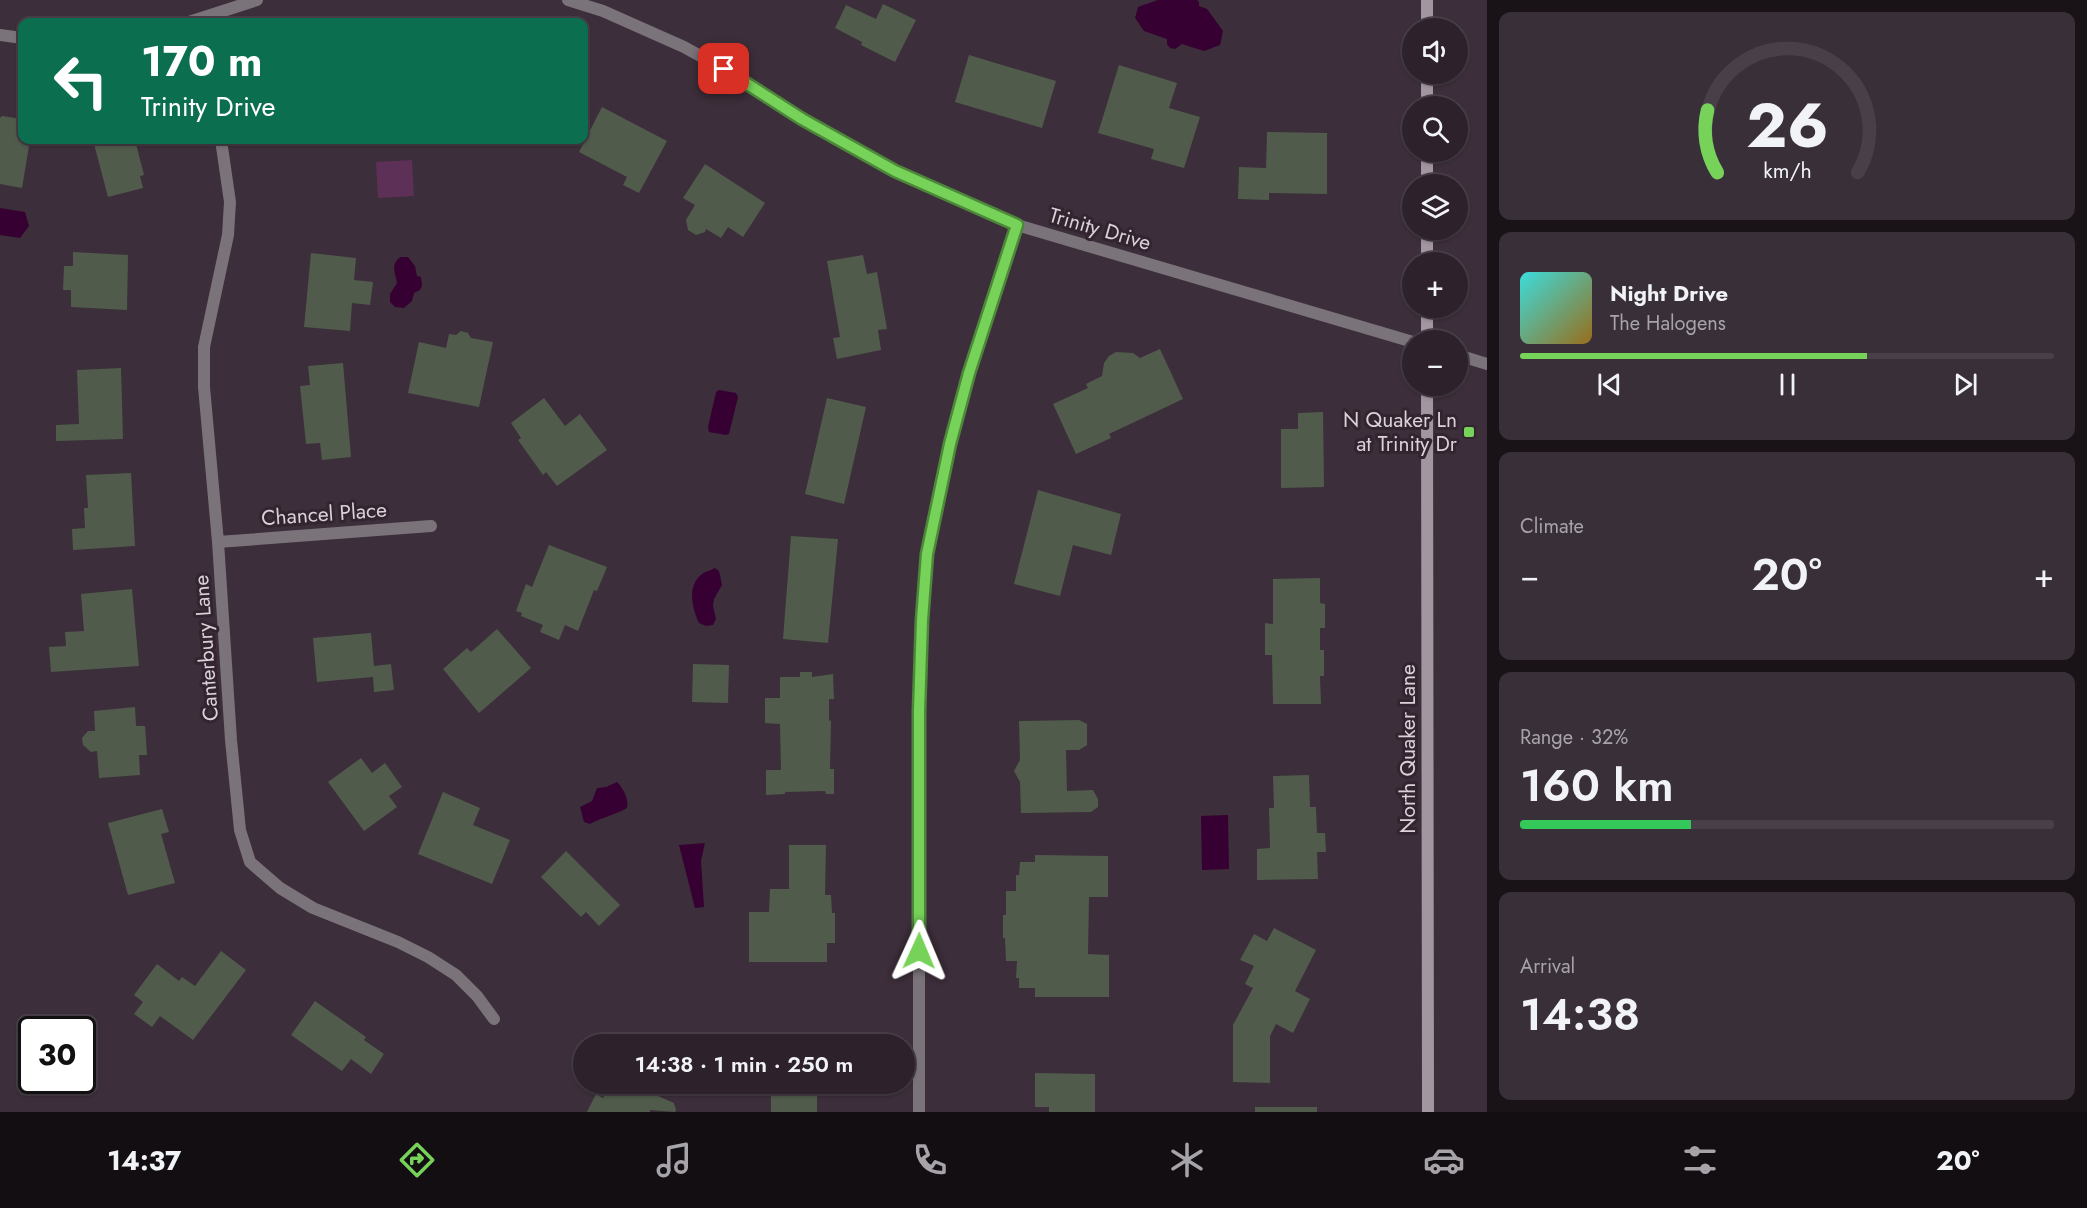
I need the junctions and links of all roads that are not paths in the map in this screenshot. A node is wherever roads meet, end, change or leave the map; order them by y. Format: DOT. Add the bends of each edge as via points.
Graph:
graph roads {
  1 [pos="257,0"];
  2 [pos="568,0"];
  3 [pos="1427,0"];
  4 [pos="201,18"];
  5 [pos="1427,18"];
  6 [pos="0,35"];
  7 [pos="18,37"];
  8 [pos="221,144"];
  9 [pos="1017,225"];
  10 [pos="1402,339"];
  11 [pos="1468,358"];
  12 [pos="1487,364"];
  13 [pos="1427,396"];
  14 [pos="431,526"];
  15 [pos="218,542"];
  16 [pos="494,1019"];
  17 [pos="919,1112"];
  18 [pos="1428,1112"];
  1 -- 4 [label="street"];
  2 -- 9 [label="street, Trinity Drive" via="684,47 895,171"];
  3 -- 5 [label="main road"];
  6 -- 7 [label="street"];
  8 -- 15 [label="street, Canterbury Lane" via="230,202 228,235 204,347"];
  9 -- 10 [label="street, Trinity Drive"];
  9 -- 17 [label="street" via="969,373 927,554 919,711"];
  11 -- 12 [label="street"];
  13 -- 18 [label="main road, North Quaker Lane"];
  14 -- 15 [label="street, Chancel Place"];
  15 -- 16 [label="street, Canterbury Lane" via="231,740 240,830 250,862 280,888 313,908 399,942 456,975"];
}
